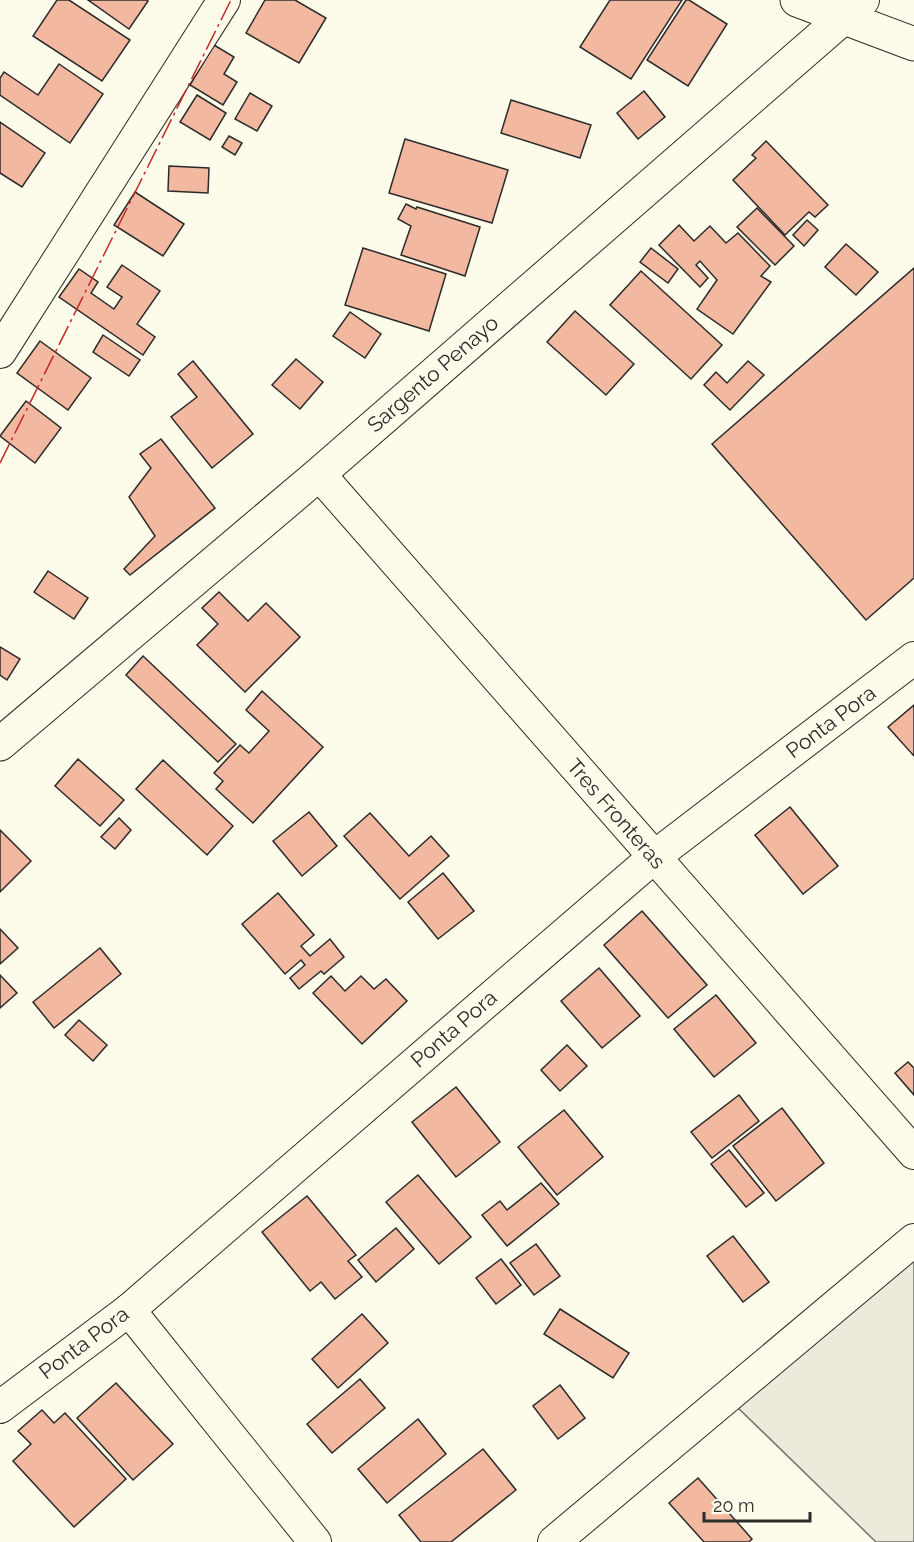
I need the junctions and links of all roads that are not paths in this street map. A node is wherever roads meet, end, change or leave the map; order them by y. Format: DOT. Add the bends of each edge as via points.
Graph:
graph roads {
  1 [pos="224,0"];
  2 [pos="797,0"];
  3 [pos="854,8"];
  4 [pos="914,44"];
  5 [pos="0,352"];
  6 [pos="319,474"];
  7 [pos="914,658"];
  8 [pos="3,737"];
  9 [pos="654,857"];
  10 [pos="914,1153"];
  11 [pos="914,1240"];
  12 [pos="129,1310"];
  13 [pos="0,1407"];
  14 [pos="315,1542"];
  15 [pos="554,1542"];
  1 -- 5 [label="street"];
  2 -- 3 [label="street"];
  3 -- 4 [label="street"];
  3 -- 6 [label="street, Sargento Penayo"];
  6 -- 8 [label="street, Sargento Penayo"];
  6 -- 9 [label="street, Tres Fronteras"];
  7 -- 9 [label="street, Ponta Pora"];
  9 -- 10 [label="street, Tres Fronteras"];
  9 -- 12 [label="street, Ponta Pora"];
  11 -- 15 [label="street"];
  12 -- 13 [label="street, Ponta Pora"];
  12 -- 14 [label="street"];
}
